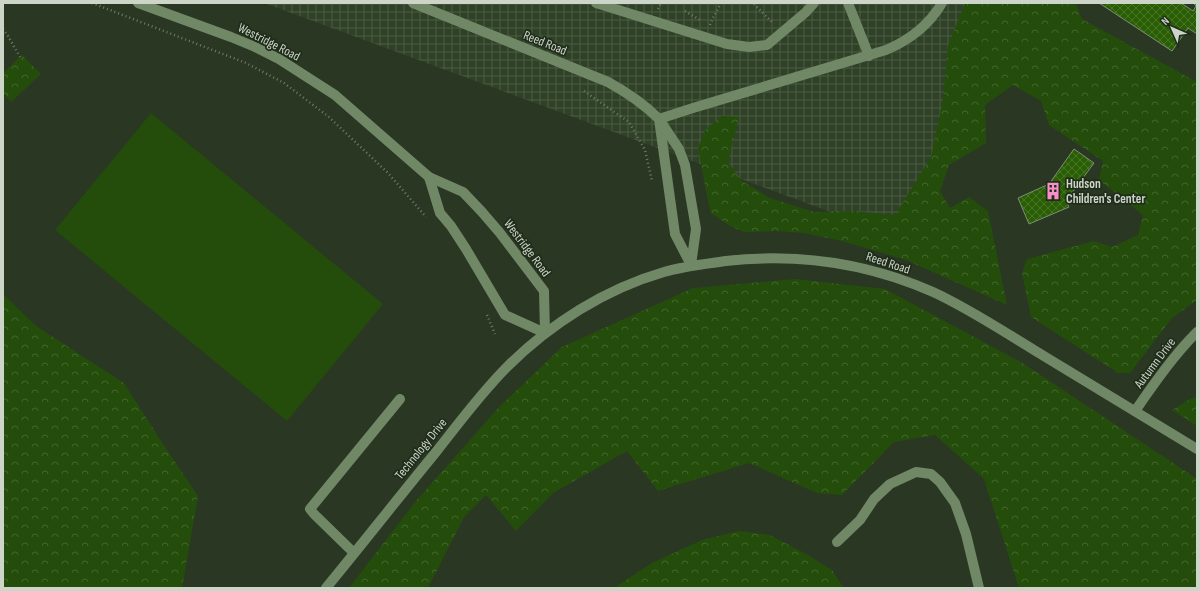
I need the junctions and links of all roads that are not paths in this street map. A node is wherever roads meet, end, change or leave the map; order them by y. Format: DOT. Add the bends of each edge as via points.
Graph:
graph roads {
  1 [pos="138,3"];
  2 [pos="413,3"];
  3 [pos="596,3"];
  4 [pos="814,3"];
  5 [pos="848,3"];
  6 [pos="942,3"];
  7 [pos="869,56"];
  8 [pos="659,119"];
  9 [pos="429,177"];
  10 [pos="691,265"];
  11 [pos="1197,332"];
  12 [pos="545,333"];
  13 [pos="400,399"];
  14 [pos="1135,411"];
  15 [pos="1197,449"];
  16 [pos="837,542"];
  17 [pos="354,554"];
  18 [pos="326,588"];
  19 [pos="979,588"];
  1 -- 9 [label="street, Westridge Road" via="231,37 279,59 335,95"];
  2 -- 8 [label="street, Reed Road" via="608,82 646,106"];
  3 -- 4 [label="street" via="727,44 749,47 767,45"];
  5 -- 7 [label="street"];
  6 -- 7 [label="street" via="930,20 902,43"];
  7 -- 8 [label="street"];
  8 -- 10 [label="street" via="675,234"];
  8 -- 10 [label="street, Reed Road" via="679,149 685,165 696,229"];
  9 -- 12 [label="street" via="440,213 466,249 505,315"];
  9 -- 12 [label="street, Westridge Road" via="463,192 500,233 544,291"];
  10 -- 12 [label="street, Reed Road" via="664,272 618,290 569,316"];
  10 -- 14 [label="street, Reed Road" via="789,258 835,262 885,274 961,306"];
  11 -- 14 [label="street, Autumn Drive" via="1161,374"];
  12 -- 17 [label="street, Technology Drive" via="486,390"];
  13 -- 17 [label="street" via="310,509"];
  14 -- 15 [label="street, Reed Road"];
  16 -- 19 [label="street" via="860,520 874,499 890,484 916,472 931,474 955,503 966,534"];
  17 -- 18 [label="street, Technology Drive"];
}
